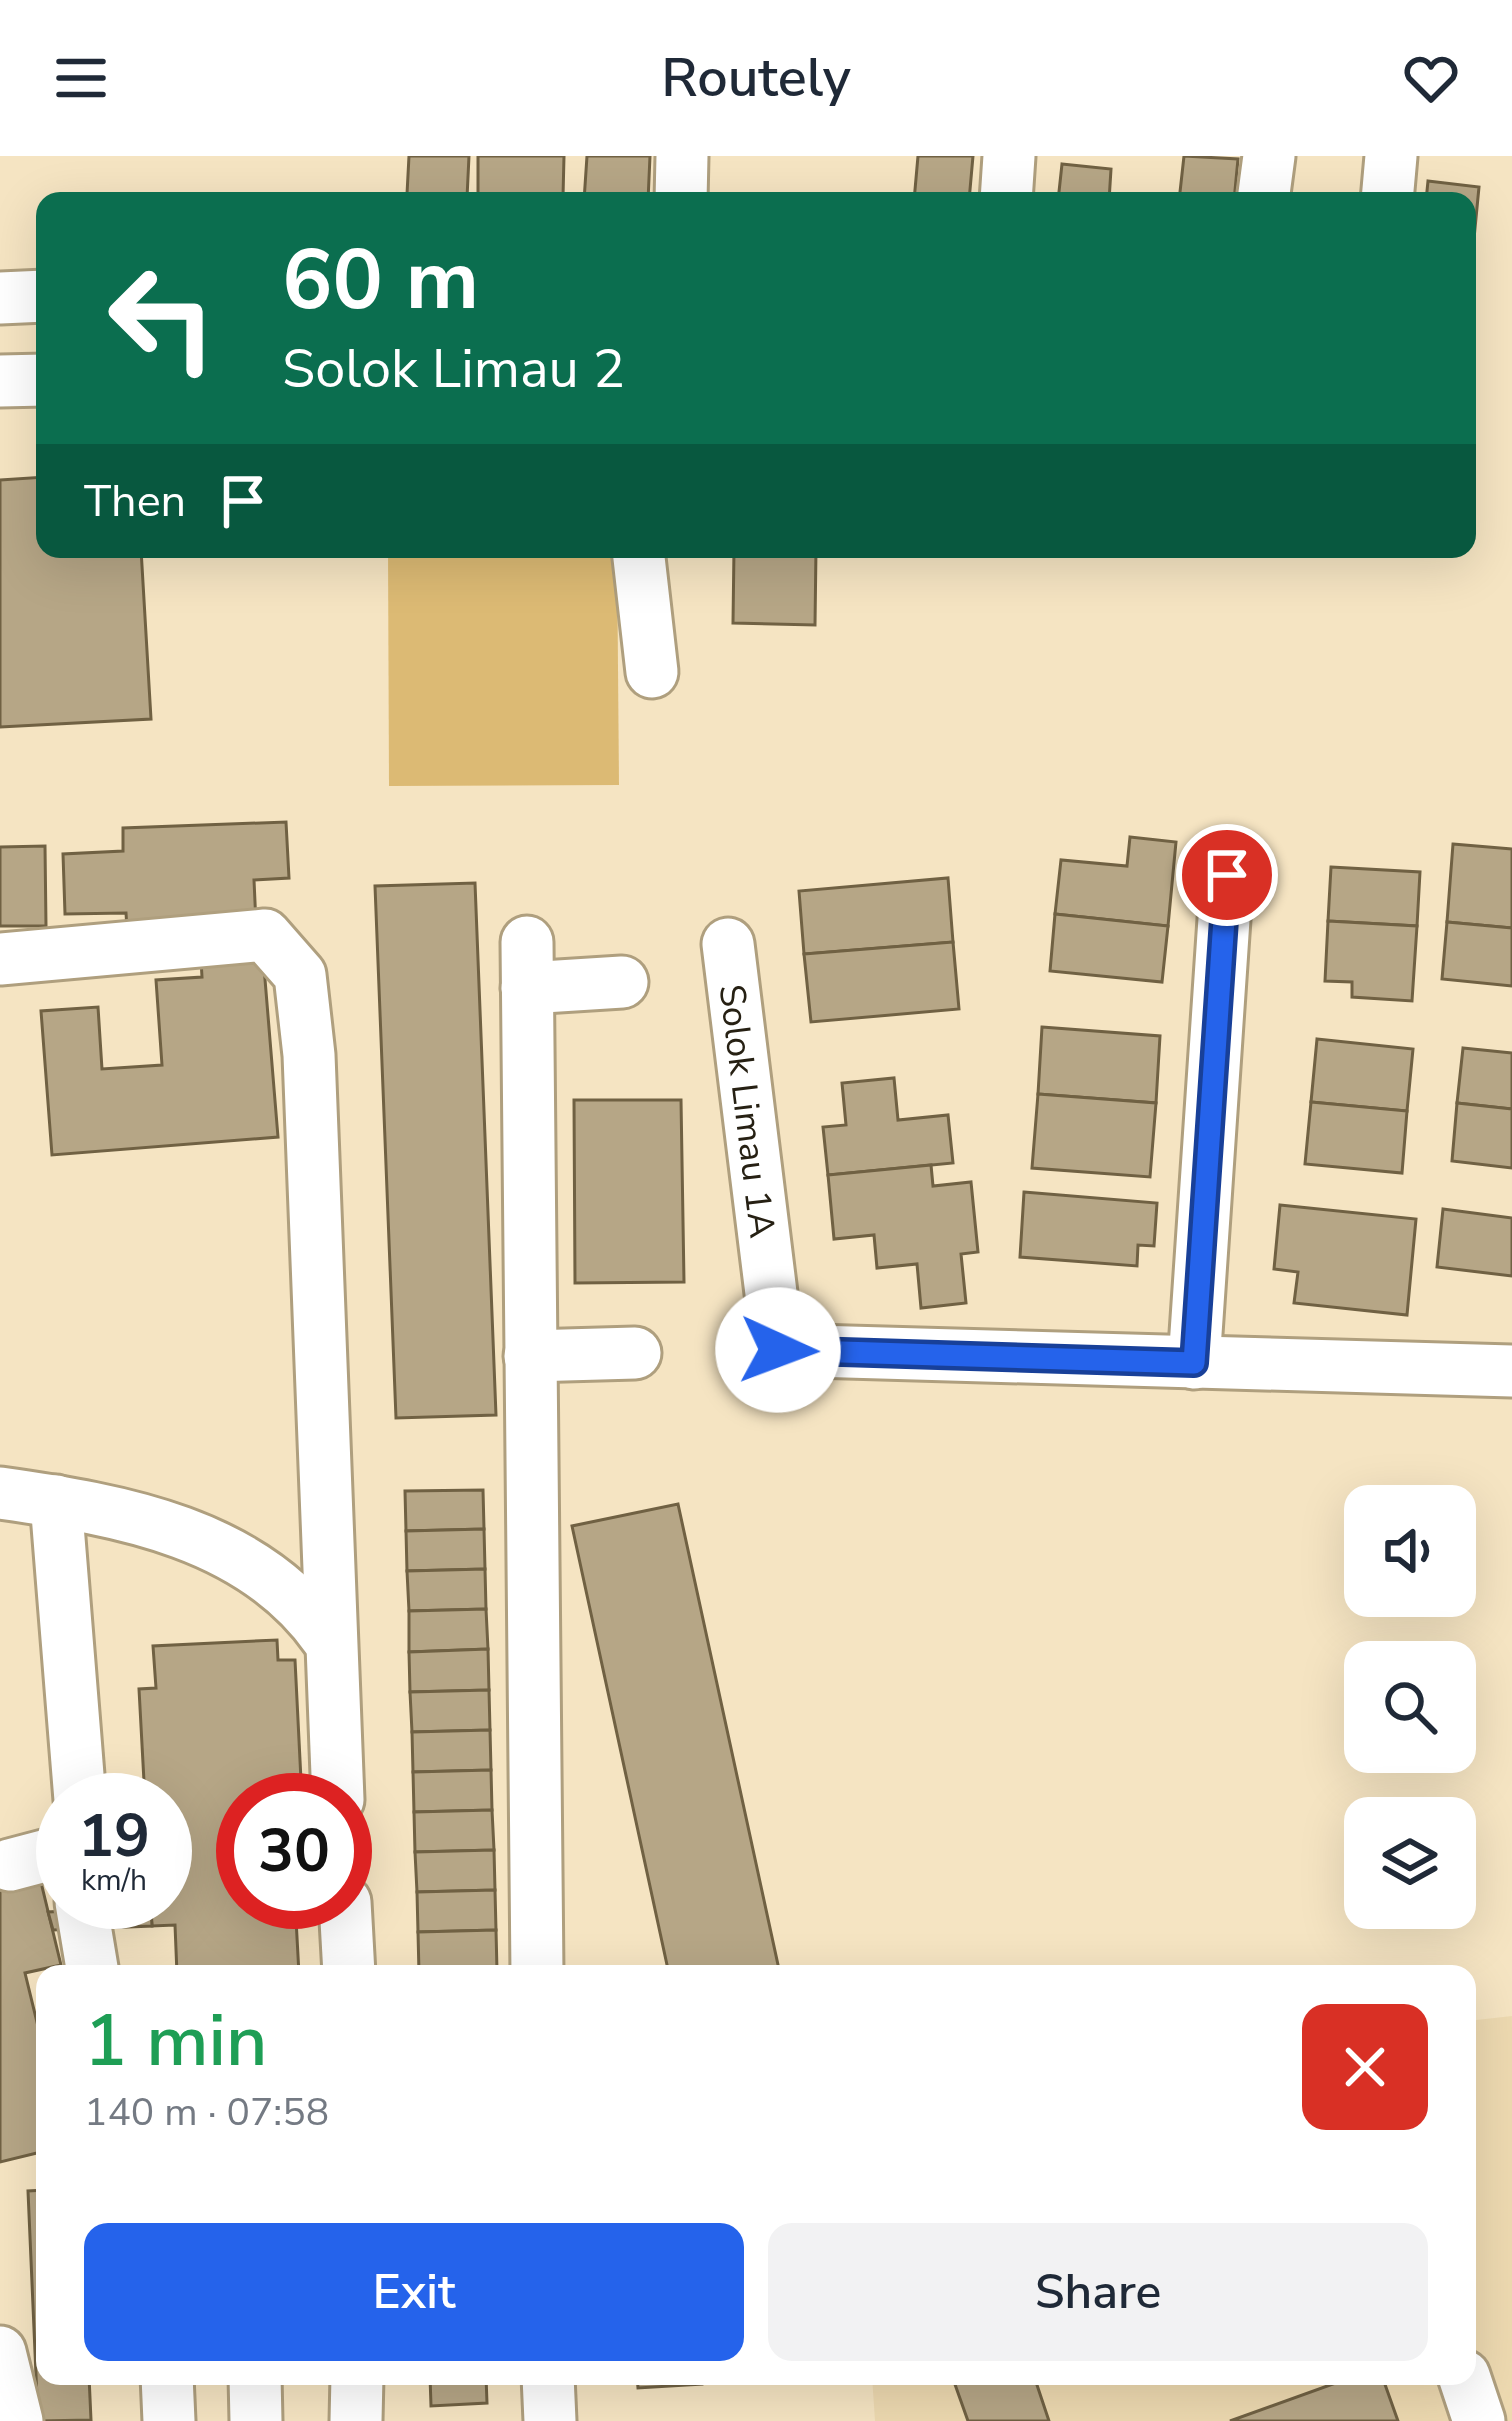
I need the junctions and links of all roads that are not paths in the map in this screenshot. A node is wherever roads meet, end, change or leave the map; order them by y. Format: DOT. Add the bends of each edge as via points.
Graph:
graph roads {
  1 [pos="682,156"];
  2 [pos="1009,156"];
  3 [pos="1269,156"];
  4 [pos="1391,156"];
  5 [pos="681,192"];
  6 [pos="1007,192"];
  7 [pos="1264,192"];
  8 [pos="1388,192"];
  9 [pos="36,296"];
  10 [pos="0,298"];
  11 [pos="36,380"];
  12 [pos="0,381"];
  13 [pos="639,558"];
  14 [pos="652,672"];
  15 [pos="1227,875"];
  16 [pos="728,944"];
  17 [pos="0,958"];
  18 [pos="622,982"];
  19 [pos="635,1352"];
  20 [pos="530,1356"];
  21 [pos="1194,1363"];
  22 [pos="1512,1371"];
  23 [pos="0,1493"];
  24 [pos="56,1501"];
  25 [pos="327,1638"];
  26 [pos="78,1773"];
  27 [pos="336,1773"];
  28 [pos="36,1858"];
  29 [pos="10,1865"];
  30 [pos="86,1929"];
  31 [pos="346,1929"];
  32 [pos="92,1965"];
  33 [pos="348,1965"];
  34 [pos="537,1965"];
  35 [pos="0,2352"];
  36 [pos="167,2385"];
  37 [pos="255,2385"];
  38 [pos="357,2385"];
  39 [pos="548,2385"];
  40 [pos="1467,2385"];
  41 [pos="17,2421"];
  42 [pos="169,2421"];
  43 [pos="256,2421"];
  44 [pos="356,2421"];
  45 [pos="550,2421"];
  46 [pos="1479,2421"];
  1 -- 5 [label="street"];
  2 -- 6 [label="street"];
  3 -- 7 [label="street"];
  4 -- 8 [label="street"];
  9 -- 10 [label="street"];
  11 -- 12 [label="street"];
  13 -- 14 [label="street"];
  15 -- 21 [label="street"];
  16 -- 21 [label="street, Solok Limau 1A" via="778,1350"];
  17 -- 25 [label="street" via="265,935 300,975"];
  18 -- 20 [label="street" via="527,965"];
  19 -- 20 [label="street"];
  20 -- 34 [label="street"];
  21 -- 22 [label="street"];
  23 -- 24 [label="street"];
  24 -- 25 [label="street" via="215,1547 300,1600"];
  24 -- 26 [label="street"];
  25 -- 27 [label="street"];
  28 -- 29 [label="street"];
  30 -- 32 [label="street"];
  31 -- 33 [label="street"];
  35 -- 41 [label="street"];
  36 -- 42 [label="street"];
  37 -- 43 [label="street"];
  38 -- 44 [label="street"];
  39 -- 45 [label="street"];
  40 -- 46 [label="street"];
}
